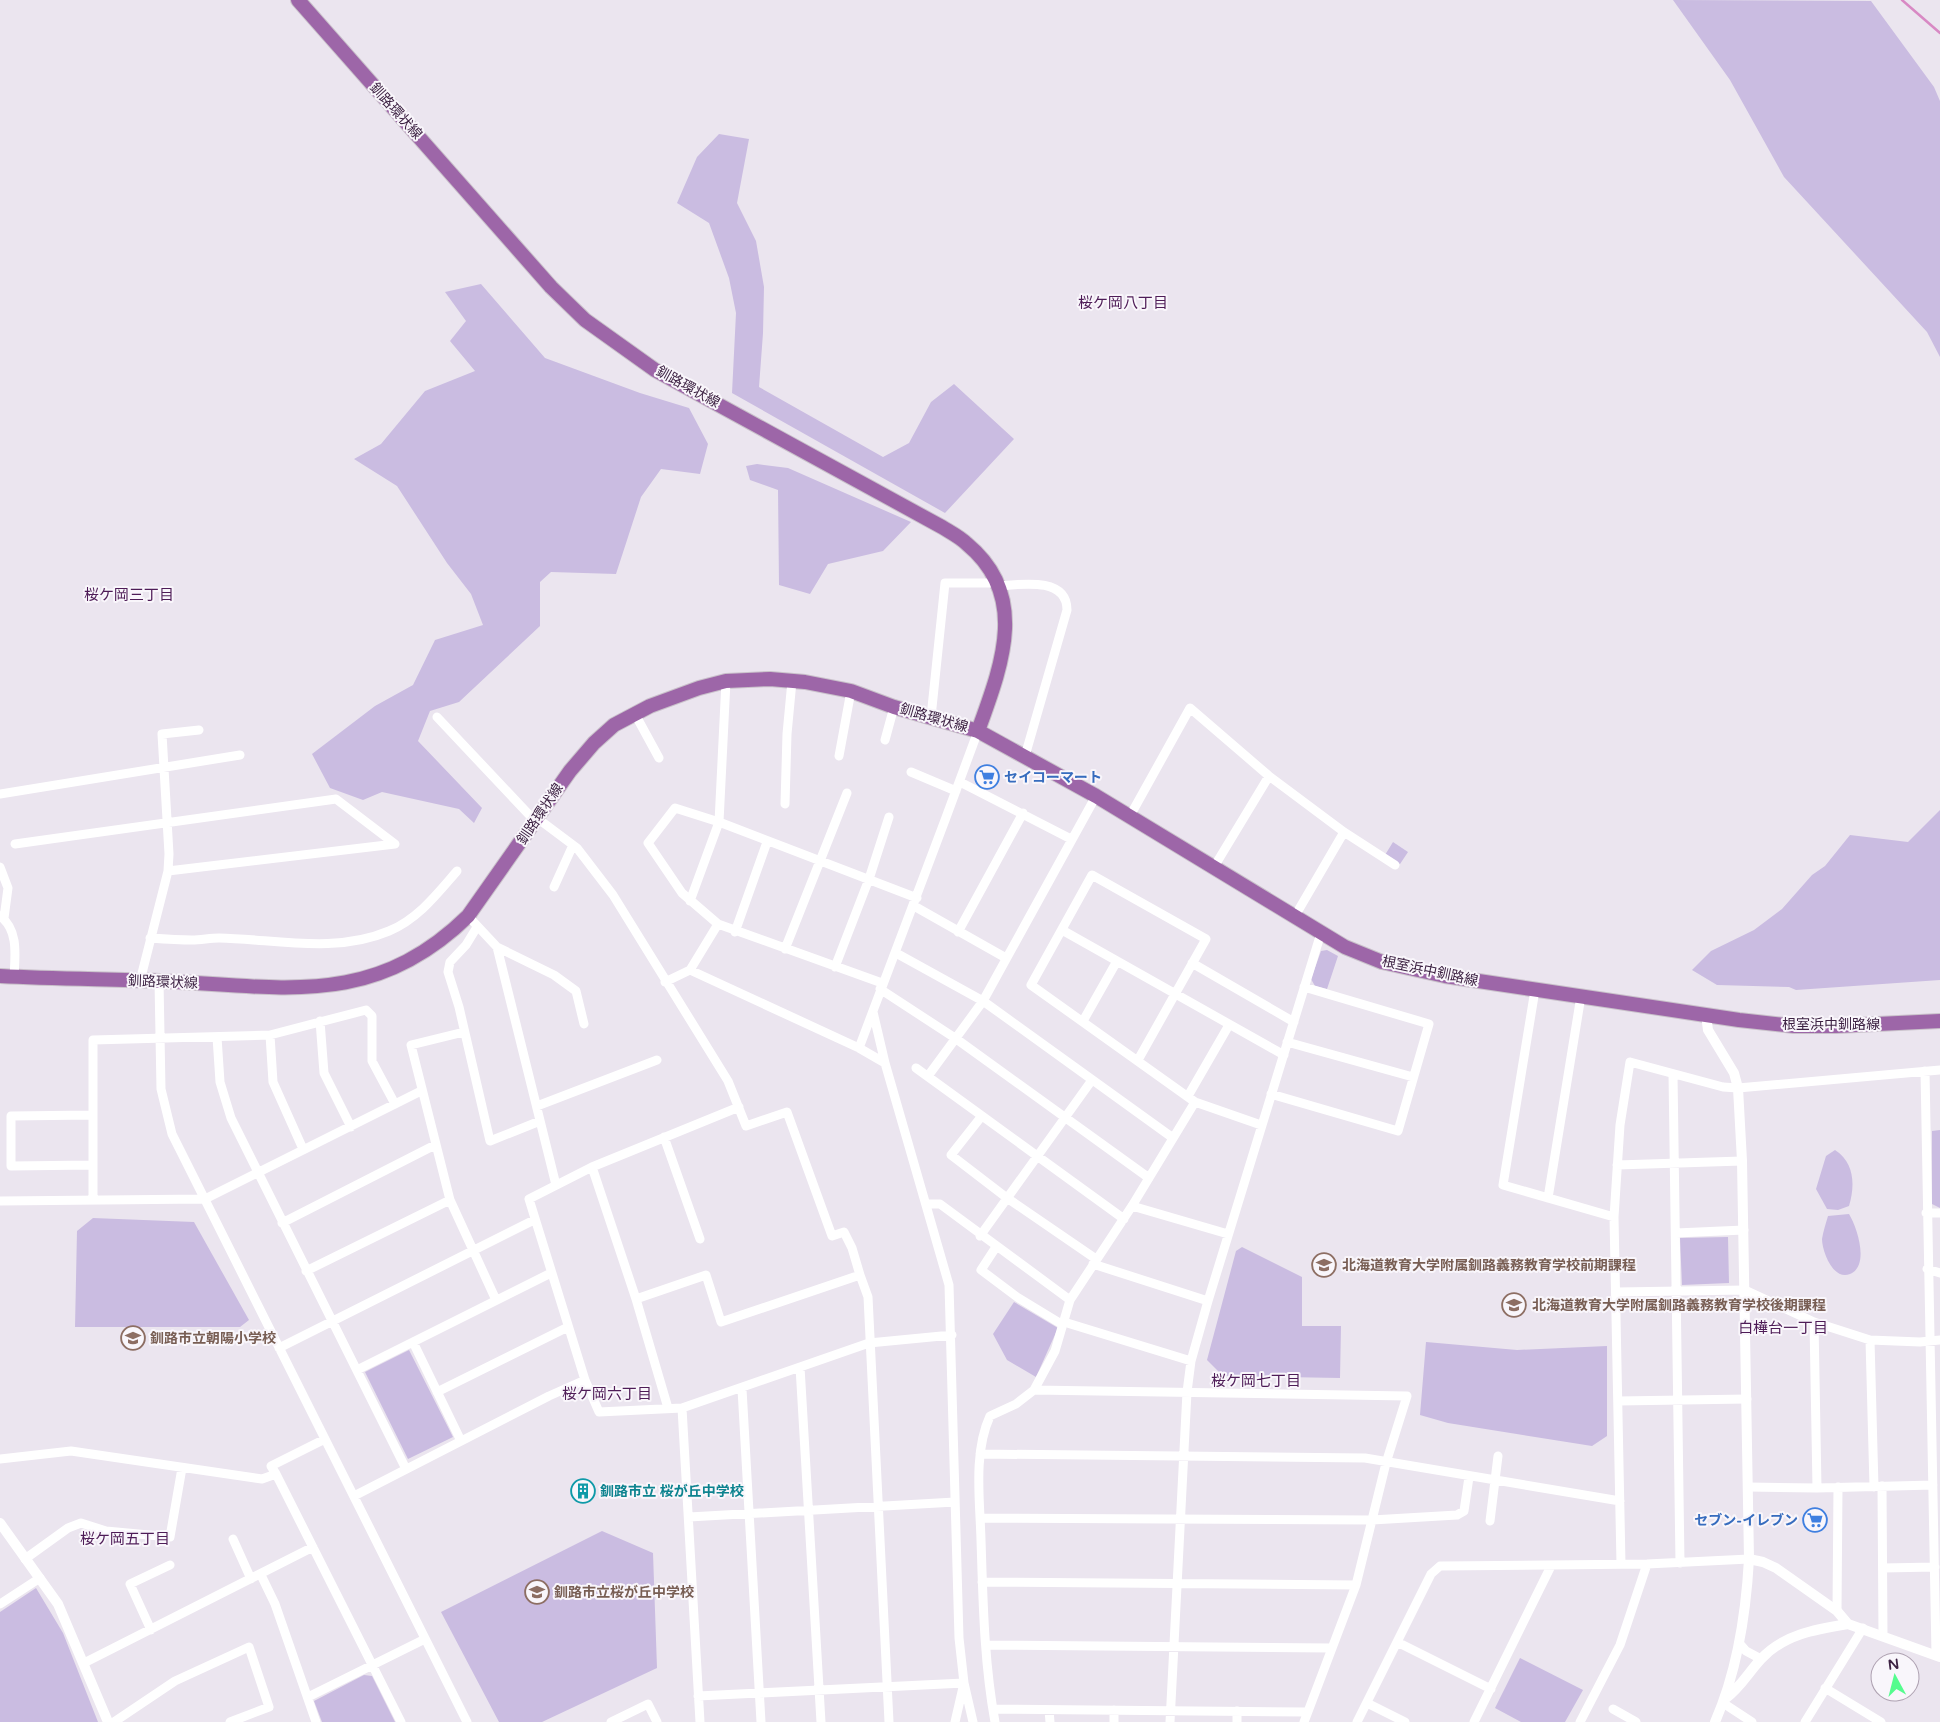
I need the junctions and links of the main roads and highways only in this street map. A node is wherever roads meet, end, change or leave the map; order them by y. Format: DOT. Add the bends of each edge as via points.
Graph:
graph roads {
  1 [pos="298,0"];
  2 [pos="978,731"];
  3 [pos="0,976"];
  4 [pos="1940,1020"];
  1 -- 2 [label="main road, 釧路環状線" via="551,287 585,320 655,370 968,544 998,584 1006,625 1005,647"];
  2 -- 3 [label="main road, 釧路環状線" via="851,691 770,679 726,681 692,690 614,725 570,770 468,916 416,956 375,976 349,983 285,988"];
  2 -- 4 [label="main road, 根室浜中釧路線" via="1130,816 1321,933 1382,962 1535,990 1794,1026"];
}
